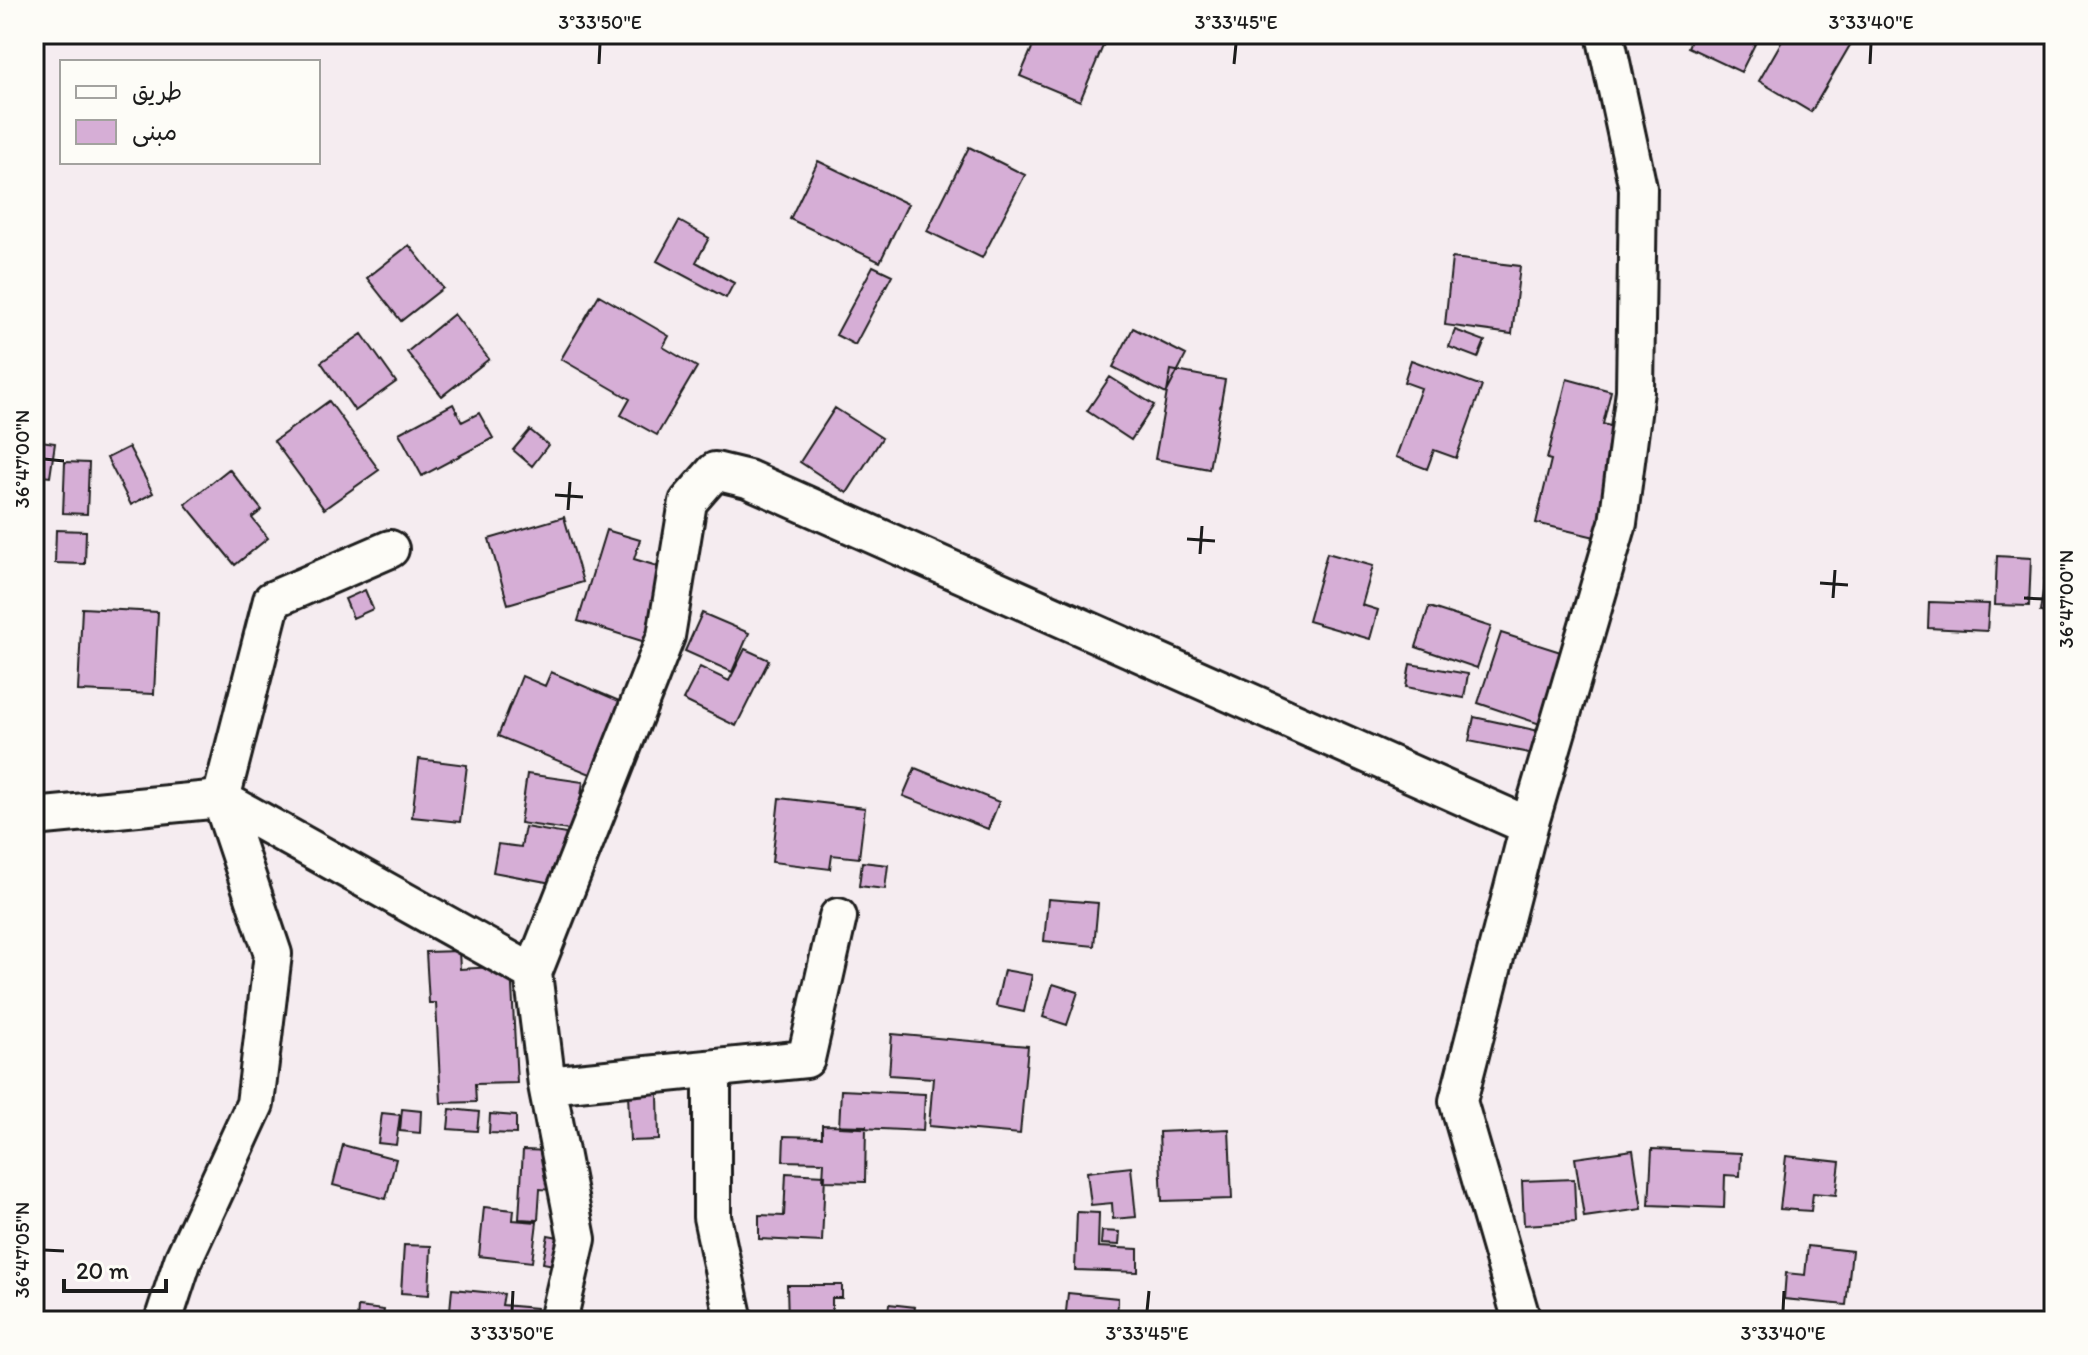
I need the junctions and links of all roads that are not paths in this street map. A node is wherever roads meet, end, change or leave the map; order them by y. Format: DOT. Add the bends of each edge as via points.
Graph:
graph roads {
  1 [pos="1605,34"];
  2 [pos="390,549"];
  3 [pos="221,799"];
  4 [pos="34,817"];
  5 [pos="1529,826"];
  6 [pos="838,917"];
  7 [pos="533,973"];
  8 [pos="712,1069"];
  9 [pos="547,1085"];
  10 [pos="163,1321"];
  11 [pos="558,1321"];
  12 [pos="734,1321"];
  13 [pos="1522,1321"];
  1 -- 5 [label="street" via="1638,188 1635,391 1618,523"];
  2 -- 3 [label="street" via="272,600"];
  3 -- 4 [label="street"];
  3 -- 7 [label="street"];
  3 -- 10 [label="street" via="273,954 255,1104 183,1260"];
  5 -- 7 [label="street" via="748,479 715,471 688,502 666,636"];
  5 -- 13 [label="street" via="1458,1101"];
  6 -- 8 [label="street" via="806,1059"];
  7 -- 9 [label="street"];
  8 -- 9 [label="street"];
  8 -- 12 [label="street" via="712,1217"];
  9 -- 11 [label="street" via="577,1239"];
}
